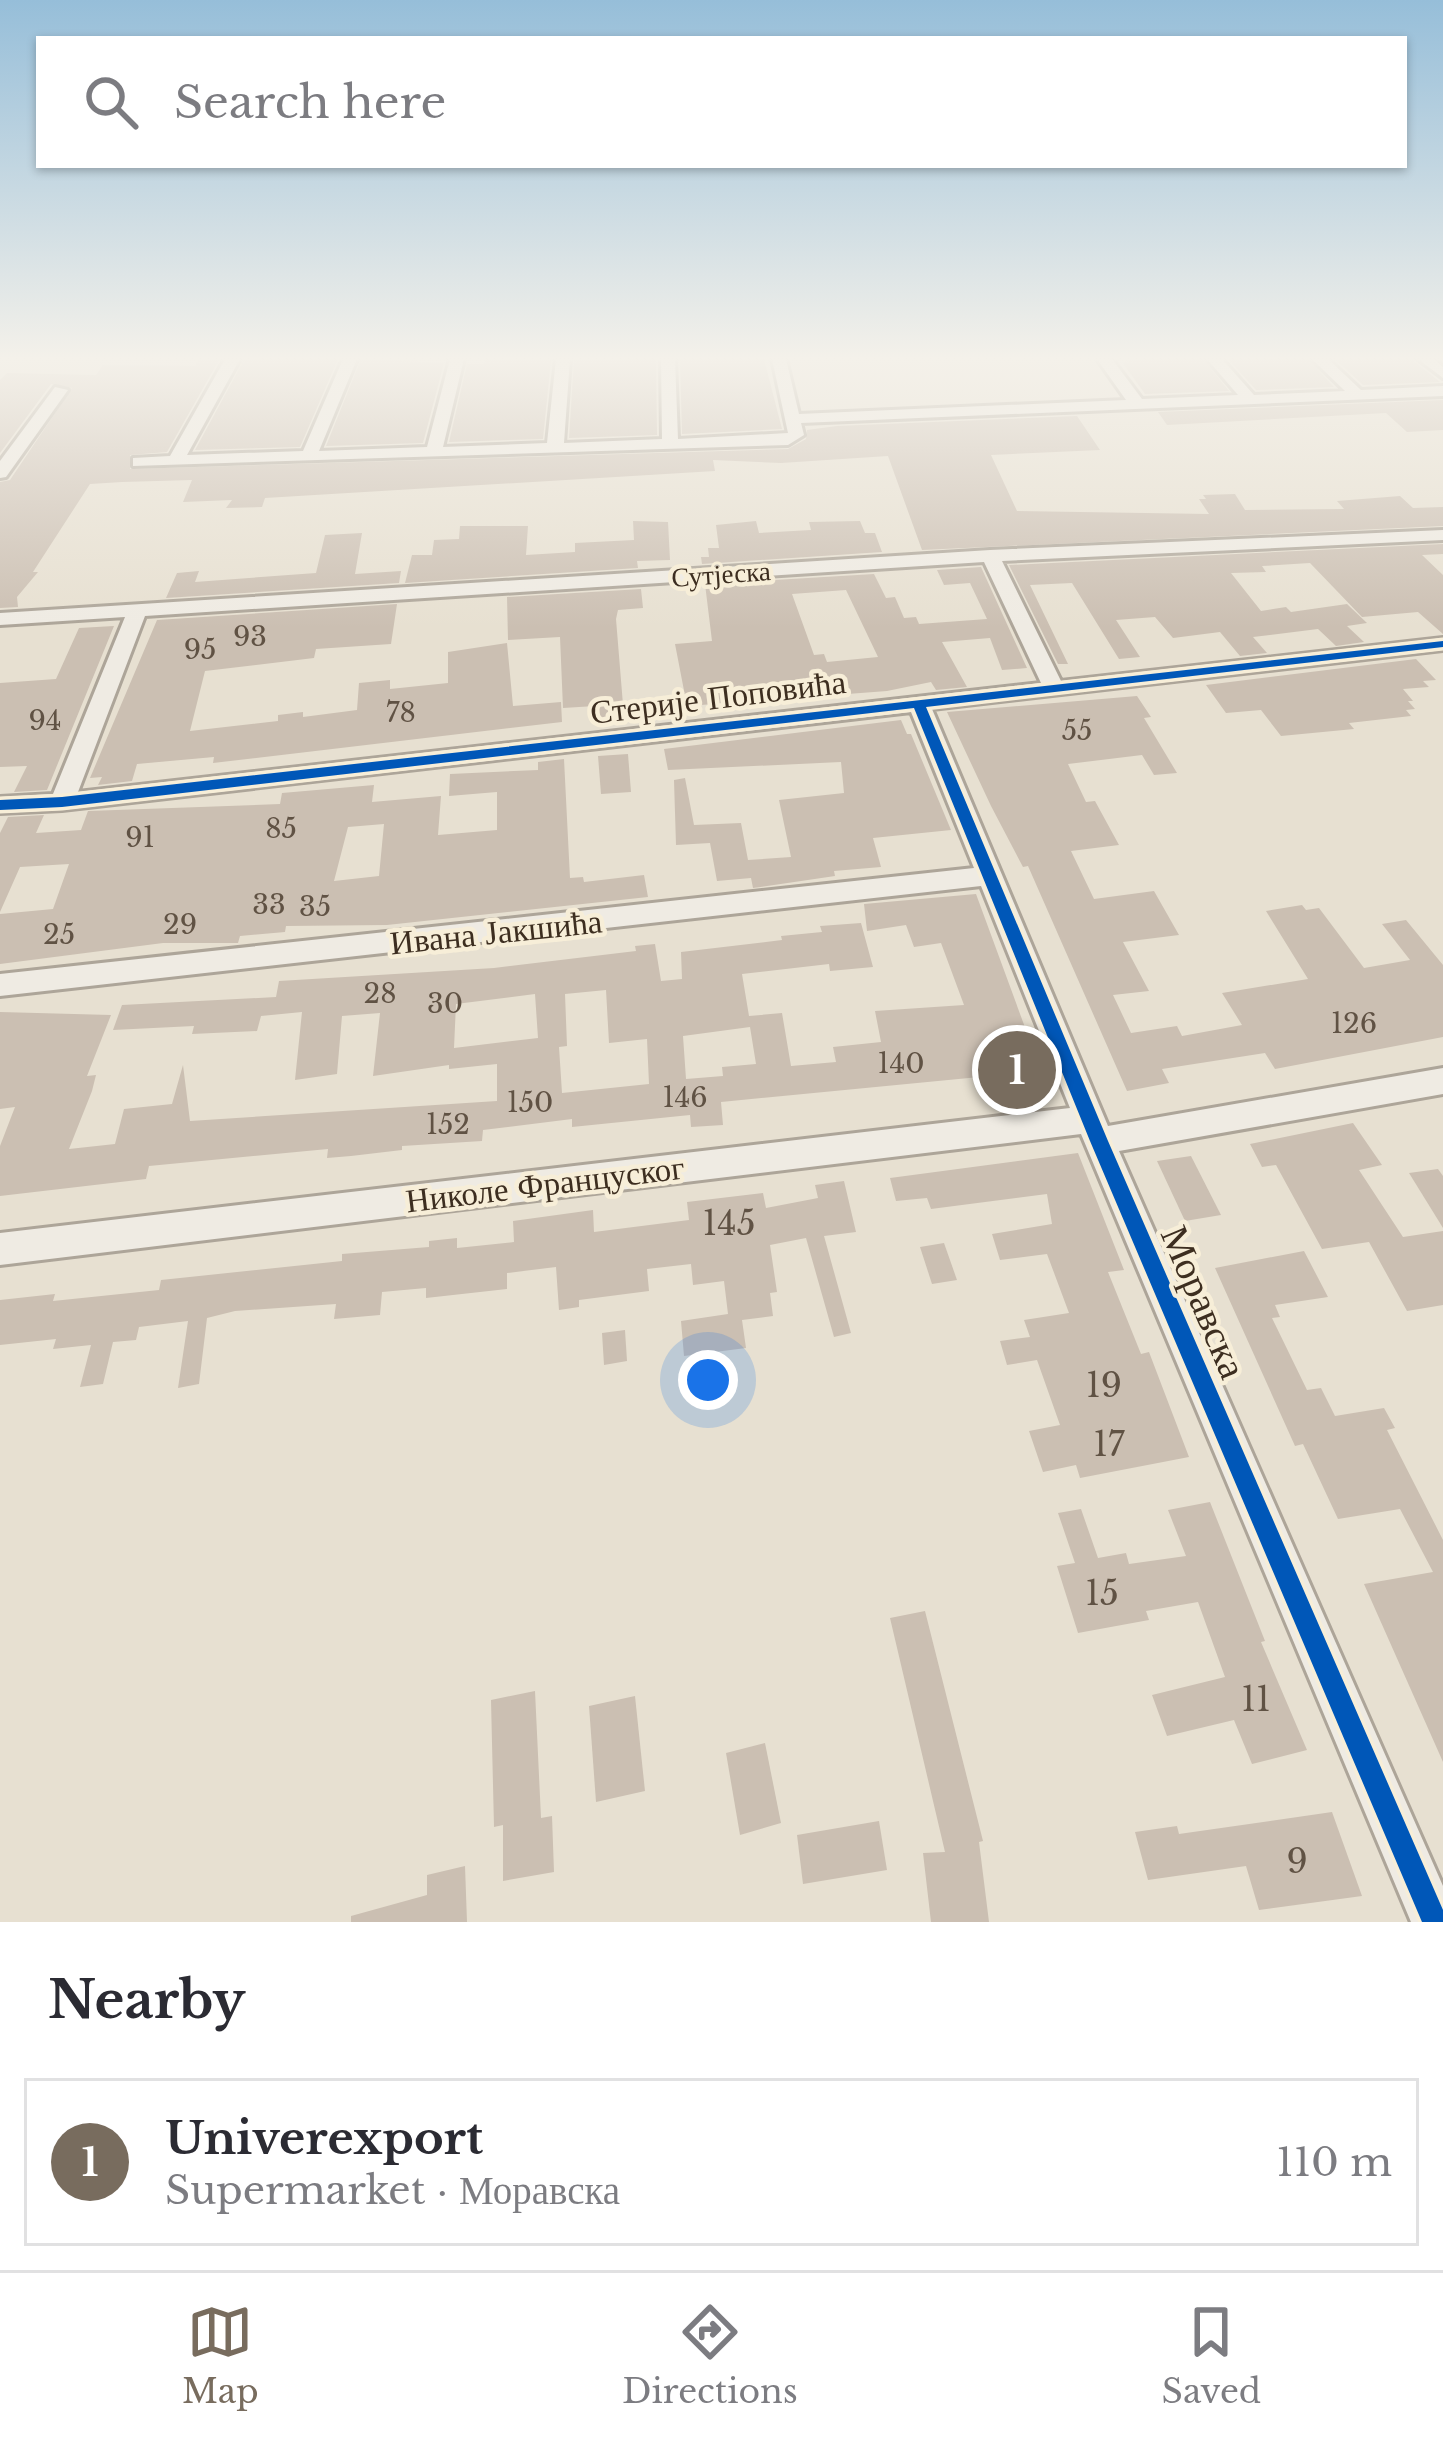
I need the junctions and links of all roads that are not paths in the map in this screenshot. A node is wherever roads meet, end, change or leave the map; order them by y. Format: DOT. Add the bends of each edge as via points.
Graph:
graph roads {
  1 [pos="182,449"];
  2 [pos="312,449"];
  3 [pos="434,449"];
  4 [pos="555,449"];
  5 [pos="564,449"];
  6 [pos="433,454"];
  7 [pos="308,458"];
  8 [pos="139,462"];
  9 [pos="175,462"];
  10 [pos="1443,535"];
  11 [pos="990,556"];
  12 [pos="136,614"];
  13 [pos="0,619"];
  14 [pos="1443,644"];
  15 [pos="1052,686"];
  16 [pos="919,704"];
  17 [pos="62,802"];
  18 [pos="0,805"];
  19 [pos="992,875"];
  20 [pos="0,986"];
  21 [pos="1443,1081"];
  22 [pos="1094,1130"];
  23 [pos="0,1249"];
  24 [pos="1435,1922"];
  1 -- 9 [label="street"];
  2 -- 7 [label="street"];
  3 -- 6 [label="street"];
  4 -- 5 [label="street"];
  4 -- 6 [label="street"];
  6 -- 7 [label="street"];
  7 -- 9 [label="street"];
  8 -- 9 [label="street"];
  10 -- 11 [label="street, Сутјеска"];
  11 -- 12 [label="street, Сутјеска"];
  11 -- 15 [label="street"];
  12 -- 13 [label="street, Сутјеска"];
  12 -- 17 [label="street"];
  14 -- 15 [label="street, Стерије Поповића"];
  15 -- 16 [label="street, Стерије Поповића"];
  16 -- 17 [label="street, Стерије Поповића"];
  16 -- 19 [label="street, Моравска"];
  17 -- 18 [label="street, Стерије Поповића"];
  19 -- 20 [label="street, Ивана Јакшића"];
  19 -- 22 [label="street, Моравска"];
  21 -- 22 [label="street, Николе Француског"];
  22 -- 23 [label="street, Николе Француског"];
  22 -- 24 [label="street, Моравска"];
}
